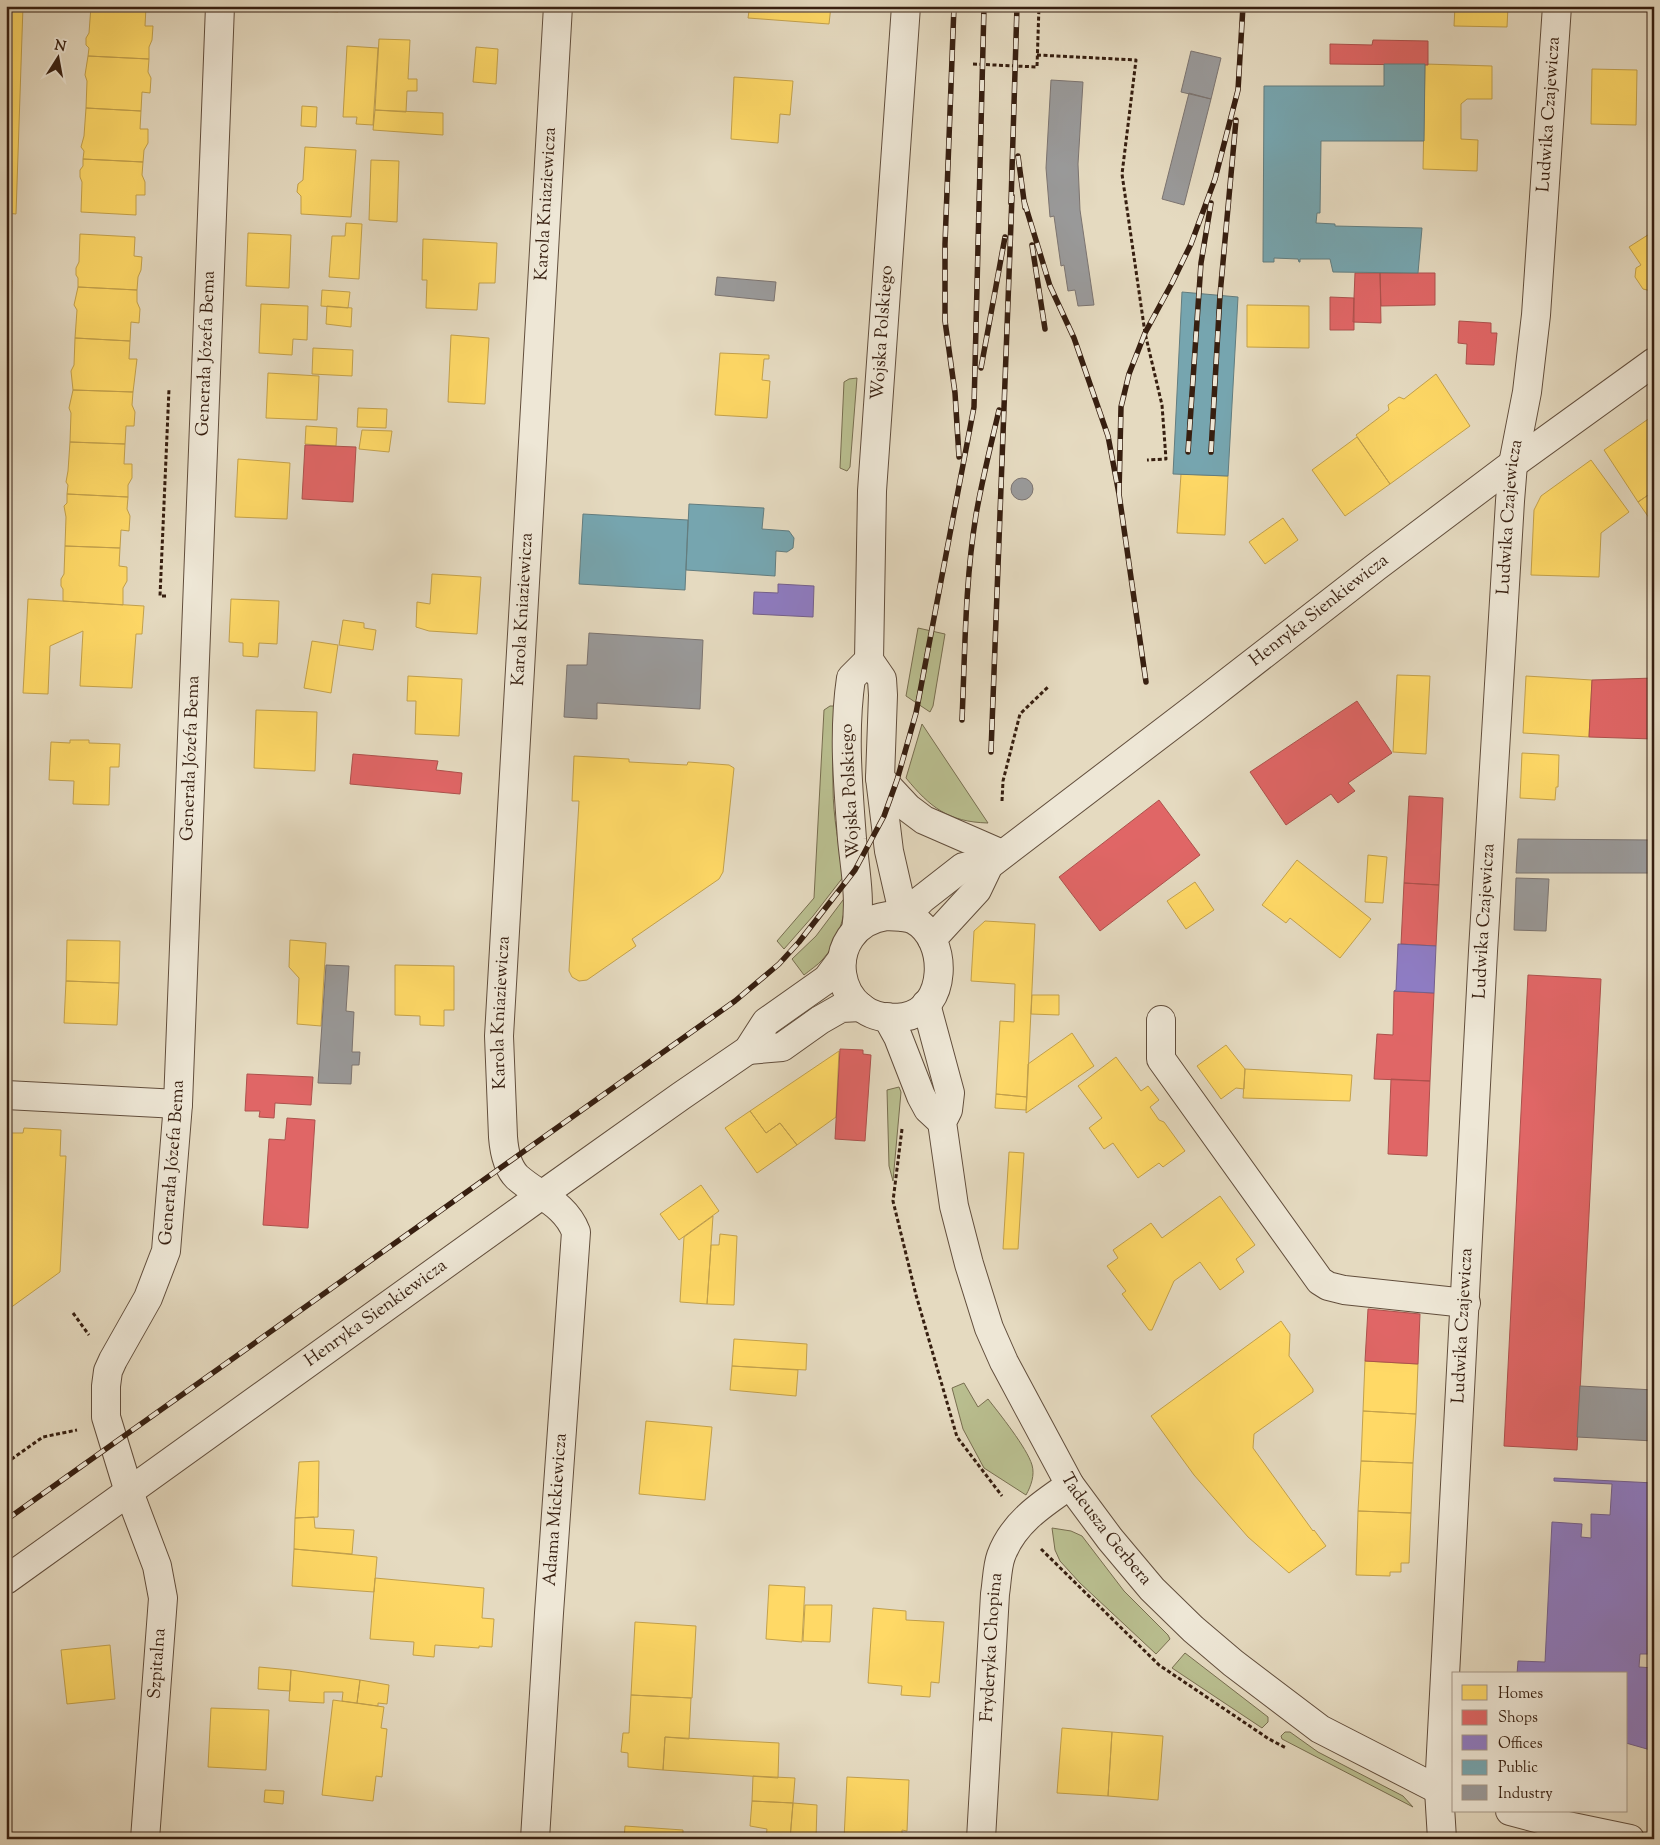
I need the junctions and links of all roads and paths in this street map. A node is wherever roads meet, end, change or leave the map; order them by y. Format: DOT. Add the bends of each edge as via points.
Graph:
graph roads {
  1 [pos="220,6"];
  2 [pos="558,6"];
  3 [pos="906,6"];
  4 [pos="1039,6"];
  5 [pos="1557,6"];
  6 [pos="1038,55"];
  7 [pos="973,64"];
  8 [pos="1654,362"];
  9 [pos="1147,460"];
  10 [pos="1513,464"];
  11 [pos="869,660"];
  12 [pos="1048,687"];
  13 [pos="880,778"];
  14 [pos="1002,802"];
  15 [pos="996,860"];
  16 [pos="904,917"];
  17 [pos="856,930"];
  18 [pos="932,939"];
  19 [pos="842,959"];
  20 [pos="926,1004"];
  21 [pos="861,1006"];
  22 [pos="887,1017"];
  23 [pos="1161,1020"];
  24 [pos="748,1050"];
  25 [pos="6,1095"];
  26 [pos="178,1104"];
  27 [pos="942,1122"];
  28 [pos="902,1124"];
  29 [pos="543,1194"];
  30 [pos="893,1201"];
  31 [pos="1466,1303"];
  32 [pos="82,1429"];
  33 [pos="6,1463"];
  34 [pos="1070,1485"];
  35 [pos="130,1492"];
  36 [pos="6,1580"];
  37 [pos="1446,1792"];
  38 [pos="1514,1812"];
  39 [pos="145,1839"];
  40 [pos="534,1839"];
  41 [pos="981,1839"];
  42 [pos="1442,1839"];
  43 [pos="1630,1839"];
  1 -- 26 [label="street, Generała Józefa Bema"];
  2 -- 29 [label="street, Karola Kniaziewicza" via="499,1036 504,1150 516,1176"];
  3 -- 11 [label="street, Wojska Polskiego" via="872,491"];
  4 -- 6 [label="path"];
  5 -- 10 [label="street, Ludwika Czajewicza" via="1536,315 1527,392"];
  6 -- 7 [label="path" via="1037,67"];
  6 -- 9 [label="path" via="1136,60 1122,174 1145,334 1162,405 1166,459"];
  8 -- 10 [label="street, Henryka Sienkiewicza"];
  10 -- 15 [label="street, Henryka Sienkiewicza"];
  10 -- 31 [label="street, Ludwika Czajewicza" via="1489,842"];
  11 -- 13 [label="street, Wojska Polskiego" via="882,679"];
  11 -- 17 [label="street, Wojska Polskiego" via="851,678 846,733 859,901"];
  12 -- 14 [label="path" via="1020,714 1003,781"];
  13 -- 15 [label="street" via="924,820"];
  13 -- 16 [label="street, Wojska Polskiego" via="888,851"];
  15 -- 16 [label="street" via="963,867"];
  15 -- 18 [label="street, Henryka Sienkiewicza" via="977,890"];
  16 -- 17 [label="street" via="878,918"];
  16 -- 18 [label="street" via="914,920"];
  17 -- 19 [label="street"];
  18 -- 20 [label="street" via="938,950 939,970 934,991"];
  19 -- 21 [label="street" via="844,986"];
  19 -- 24 [label="street, Henryka Sienkiewicza" via="827,979 766,1022"];
  20 -- 22 [label="street" via="910,1016"];
  20 -- 27 [label="street, Tadeusza Gerbera" via="950,1093 948,1110"];
  21 -- 22 [label="street"];
  21 -- 24 [label="street, Henryka Sienkiewicza" via="841,1008 782,1047"];
  22 -- 27 [label="street" via="921,1096 928,1109"];
  23 -- 31 [label="street" via="1161,1058 1320,1281 1344,1290"];
  24 -- 29 [label="street, Henryka Sienkiewicza"];
  25 -- 26 [label="street"];
  26 -- 35 [label="street, Generała Józefa Bema" via="166,1251 148,1298 108,1371 106,1386 106,1417"];
  27 -- 34 [label="street, Tadeusza Gerbera" via="954,1206 968,1264 990,1328 1004,1362"];
  28 -- 30 [label="path"];
  29 -- 35 [label="street, Henryka Sienkiewicza"];
  29 -- 40 [label="street, Adama Mickiewicza" via="572,1221 576,1245"];
  31 -- 37 [label="street, Ludwika Czajewicza"];
  32 -- 33 [label="path" via="44,1436"];
  34 -- 37 [label="street, Tadeusza Gerbera" via="1110,1540 1152,1589 1233,1663 1320,1729"];
  34 -- 41 [label="street, Fryderyka Chopina" via="1036,1508 1013,1531 1000,1556"];
  35 -- 36 [label="street, Henryka Sienkiewicza"];
  35 -- 39 [label="street, Szpitalna" via="157,1566 163,1598"];
  37 -- 42 [label="street, Ludwika Czajewicza"];
  38 -- 43 [label="street"];
}
